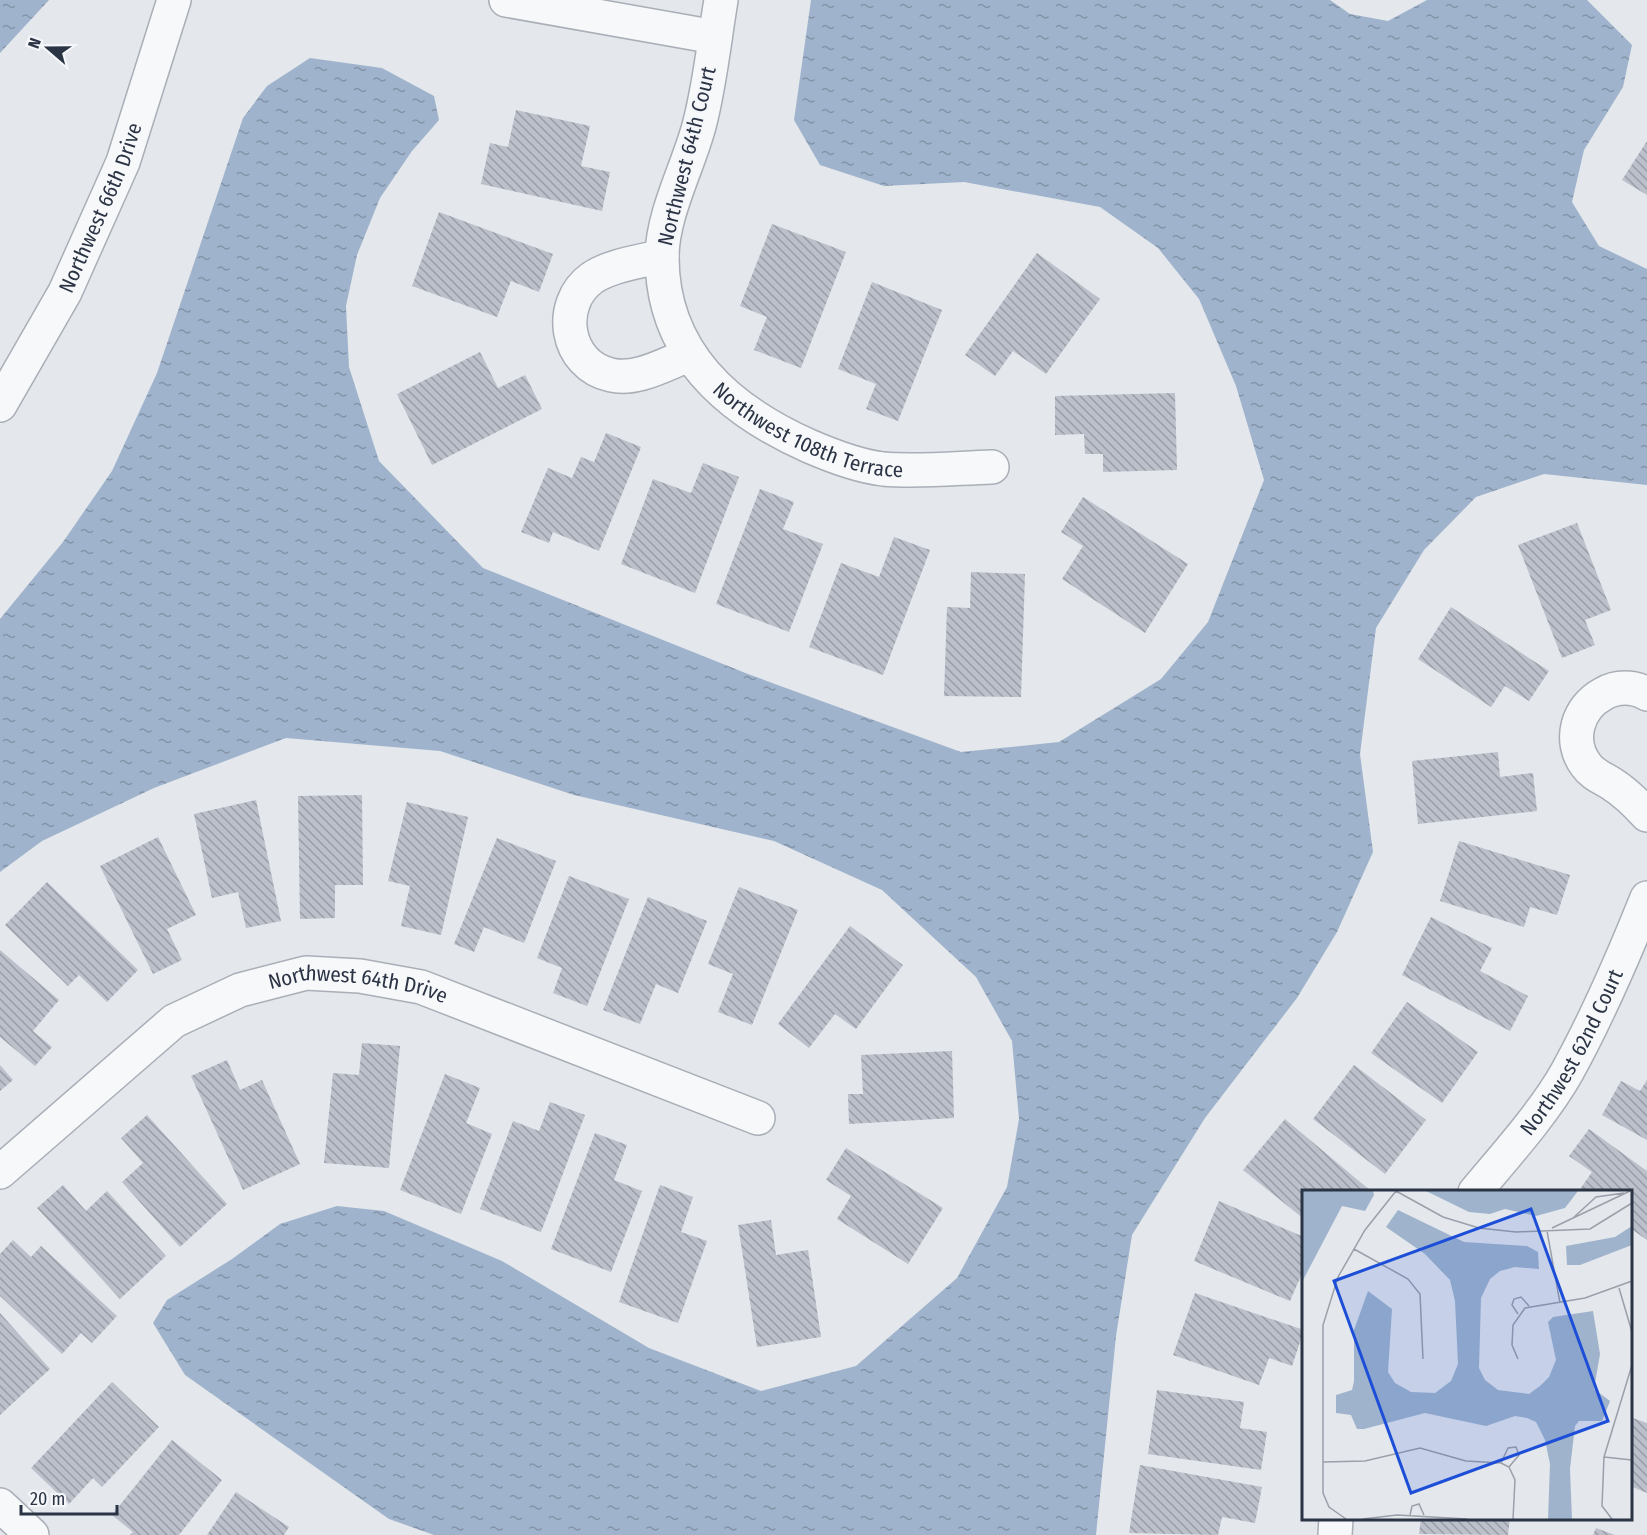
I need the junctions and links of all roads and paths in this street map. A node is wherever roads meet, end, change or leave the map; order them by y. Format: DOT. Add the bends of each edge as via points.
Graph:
graph roads {
  1 [pos="174,0"];
  2 [pos="506,0"];
  3 [pos="721,0"];
  4 [pos="715,37"];
  5 [pos="662,256"];
  6 [pos="672,312"];
  7 [pos="689,355"];
  8 [pos="0,405"];
  9 [pos="993,467"];
  10 [pos="1647,694"];
  11 [pos="1647,815"];
  12 [pos="1647,898"];
  13 [pos="758,1118"];
  14 [pos="0,1172"];
  15 [pos="1476,1190"];
  16 [pos="0,1505"];
  17 [pos="1336,1520"];
  18 [pos="32,1535"];
  19 [pos="1335,1535"];
  1 -- 8 [label="street, Northwest 66th Drive" via="123,162 65,292"];
  2 -- 4 [label="street"];
  3 -- 4 [label="street, Northwest 64th Court"];
  4 -- 5 [label="street, Northwest 64th Court" via="699,125 666,230"];
  5 -- 6 [label="street, Northwest 64th Court"];
  5 -- 7 [label="street" via="593,277 572,306 572,342 594,369 627,377"];
  6 -- 7 [label="street, Northwest 108th Terrace"];
  7 -- 9 [label="street, Northwest 108th Terrace" via="713,385 747,414 833,456 882,469"];
  10 -- 11 [label="street" via="1626,688 1609,690 1594,698 1578,724 1576,739 1587,766 1629,796"];
  12 -- 15 [label="street, Northwest 62nd Court" via="1614,979 1566,1074"];
  13 -- 14 [label="street, Northwest 64th Drive" via="421,987 360,976 306,972 240,990 174,1021"];
  16 -- 18 [label="street"];
  17 -- 19 [label="street"];
}
